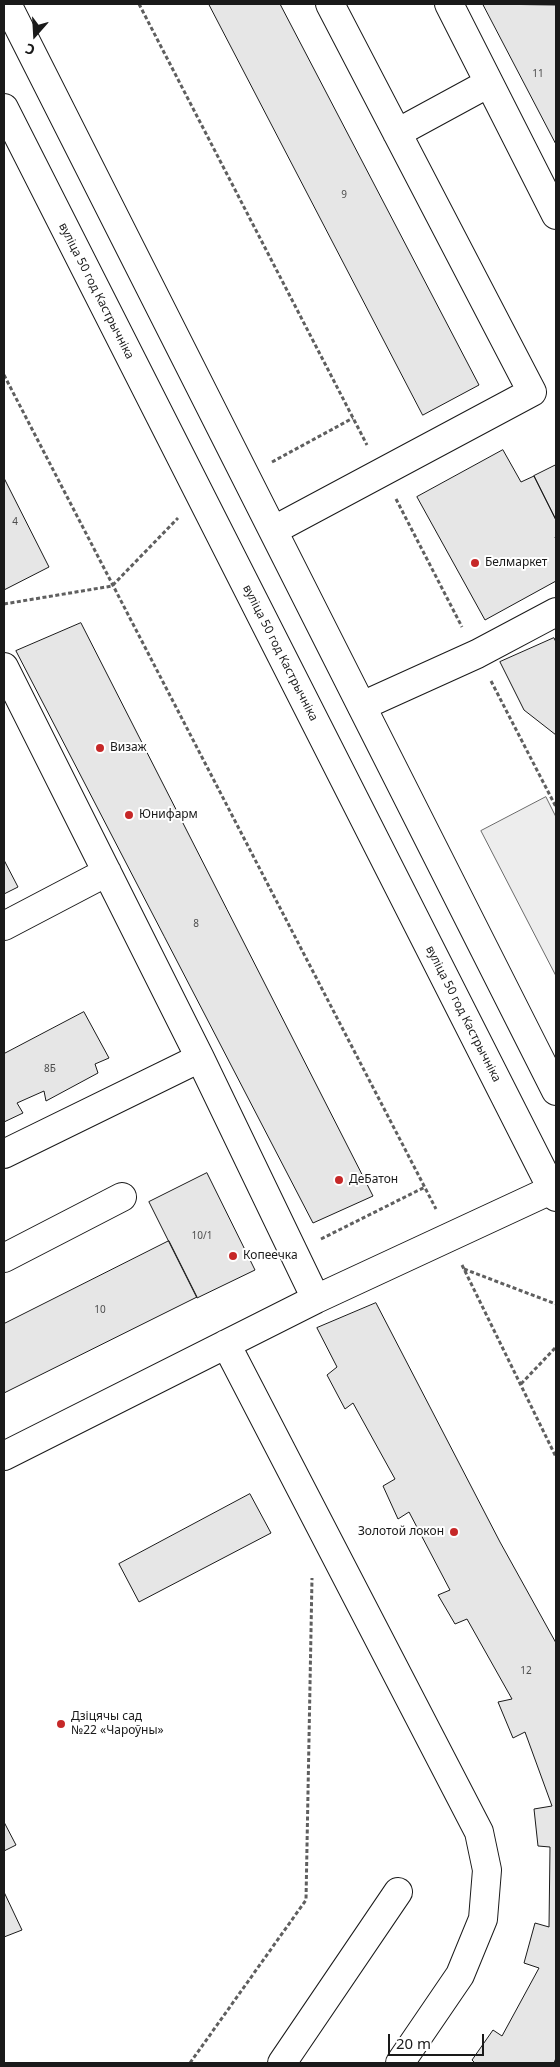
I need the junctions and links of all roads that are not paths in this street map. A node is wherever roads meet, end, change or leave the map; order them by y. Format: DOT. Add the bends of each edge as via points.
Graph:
graph roads {
  1 [pos="7,4"];
  2 [pos="330,4"];
  3 [pos="449,4"];
  4 [pos="489,83"];
  5 [pos="4,108"];
  6 [pos="398,134"];
  7 [pos="556,215"];
  8 [pos="274,530"];
  9 [pos="556,612"];
  10 [pos="4,667"];
  11 [pos="10,694"];
  12 [pos="362,706"];
  13 [pos="107,872"];
  14 [pos="4,926"];
  15 [pos="200,1058"];
  16 [pos="556,1090"];
  17 [pos="4,1154"];
  18 [pos="554,1193"];
  19 [pos="122,1197"];
  20 [pos="4,1258"];
  21 [pos="316,1299"];
  22 [pos="226,1344"];
  23 [pos="4,1456"];
  24 [pos="398,1892"];
  25 [pos="282,2063"];
  26 [pos="400,2063"];
  1 -- 8 [label="main road"];
  2 -- 6 [label="main road"];
  3 -- 4 [label="main road"];
  4 -- 6 [label="main road"];
  4 -- 7 [label="main road"];
  5 -- 18 [label="main road, вуліца 50 год Кастрычніка"];
  6 -- 8 [label="main road" via="532,392"];
  8 -- 12 [label="main road"];
  9 -- 12 [label="main road" via="477,654"];
  10 -- 11 [label="main road"];
  11 -- 13 [label="main road"];
  12 -- 16 [label="main road"];
  13 -- 14 [label="main road"];
  13 -- 15 [label="main road"];
  15 -- 17 [label="main road"];
  15 -- 21 [label="main road"];
  18 -- 21 [label="main road" via="450,1236"];
  19 -- 20 [label="main road"];
  21 -- 22 [label="main road"];
  22 -- 23 [label="main road"];
  22 -- 26 [label="main road" via="479,1832 487,1870 483,1919 460,1975"];
  24 -- 25 [label="main road"];
}
